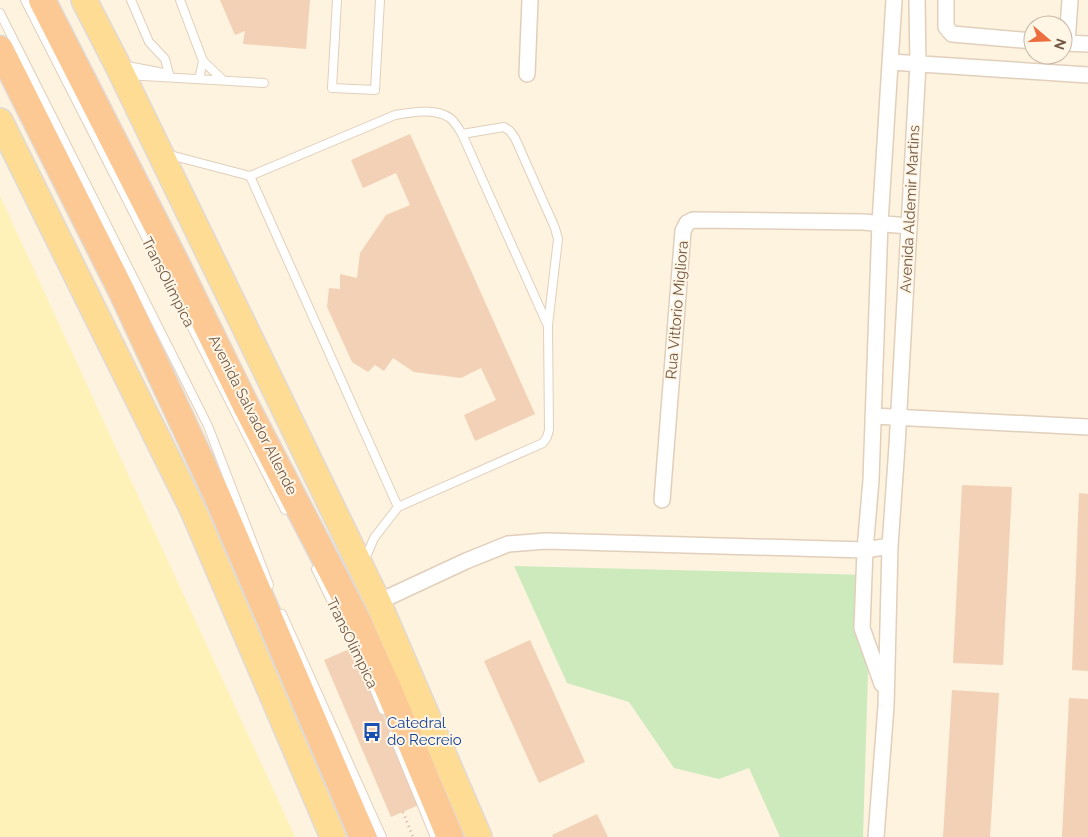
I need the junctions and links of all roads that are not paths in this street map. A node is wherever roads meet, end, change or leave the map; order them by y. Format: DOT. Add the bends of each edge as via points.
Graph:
graph roads {
  1 [pos="25,0"];
  2 [pos="42,0"];
  3 [pos="84,0"];
  4 [pos="132,0"];
  5 [pos="180,0"];
  6 [pos="337,0"];
  7 [pos="380,0"];
  8 [pos="530,0"];
  9 [pos="894,0"];
  10 [pos="917,0"];
  11 [pos="946,0"];
  12 [pos="1070,0"];
  13 [pos="0,13"];
  14 [pos="1068,15"];
  15 [pos="1023,40"];
  16 [pos="1073,43"];
  17 [pos="1088,44"];
  18 [pos="0,49"];
  19 [pos="203,61"];
  20 [pos="891,62"];
  21 [pos="918,64"];
  22 [pos="119,69"];
  23 [pos="527,74"];
  24 [pos="1088,75"];
  25 [pos="199,79"];
  26 [pos="223,80"];
  27 [pos="264,83"];
  28 [pos="0,121"];
  29 [pos="462,134"];
  30 [pos="159,152"];
  31 [pos="250,176"];
  32 [pos="880,224"];
  33 [pos="908,226"];
  34 [pos="548,326"];
  35 [pos="873,416"];
  36 [pos="898,417"];
  37 [pos="1088,428"];
  38 [pos="662,500"];
  39 [pos="398,507"];
  40 [pos="288,516"];
  41 [pos="890,546"];
  42 [pos="865,550"];
  43 [pos="314,566"];
  44 [pos="362,569"];
  45 [pos="273,595"];
  46 [pos="378,602"];
  47 [pos="277,604"];
  48 [pos="886,706"];
  49 [pos="388,722"];
  50 [pos="392,731"];
  51 [pos="334,837"];
  52 [pos="363,837"];
  53 [pos="382,837"];
  54 [pos="435,837"];
  55 [pos="450,837"];
  56 [pos="479,837"];
  57 [pos="876,837"];
  1 -- 40 [label="lane, TransOlímpica"];
  2 -- 55 [label="highway, Avenida Salvador Allende" via="358,622"];
  3 -- 22 [label="main road, Avenida Salvador Allende"];
  4 -- 22 [label="lane" via="149,42 165,60 169,74"];
  5 -- 19 [label="lane"];
  6 -- 7 [label="lane" via="332,88 375,90"];
  8 -- 23 [label="street"];
  9 -- 20 [label="street, Avenida Aldemir Martins"];
  10 -- 21 [label="street, Avenida Aldemir Martins"];
  11 -- 15 [label="street" via="946,27 952,34"];
  12 -- 14 [label="street"];
  13 -- 45 [label="lane, TransOlímpica" via="201,411"];
  16 -- 17 [label="street"];
  18 -- 52 [label="highway" via="122,292 214,489"];
  19 -- 25 [label="lane"];
  19 -- 26 [label="lane"];
  20 -- 21 [label="street"];
  20 -- 32 [label="street, Avenida Aldemir Martins"];
  21 -- 24 [label="street"];
  21 -- 33 [label="street, Avenida Aldemir Martins"];
  22 -- 25 [label="lane"];
  22 -- 30 [label="main road, Avenida Salvador Allende"];
  25 -- 26 [label="lane"];
  26 -- 27 [label="lane"];
  28 -- 51 [label="main road" via="193,510"];
  29 -- 31 [label="lane" via="451,119 440,113 416,111 395,115"];
  29 -- 34 [label="lane"];
  29 -- 34 [label="lane" via="504,127 515,138 558,239"];
  30 -- 31 [label="lane"];
  30 -- 44 [label="main road, Avenida Salvador Allende"];
  31 -- 39 [label="lane"];
  32 -- 33 [label="street"];
  32 -- 35 [label="street, Avenida Aldemir Martins"];
  32 -- 38 [label="street, Rua Vittorio Migliora" via="692,220 687,223 683,231"];
  33 -- 36 [label="street, Avenida Aldemir Martins"];
  34 -- 39 [label="lane" via="549,430 543,444"];
  35 -- 36 [label="street"];
  35 -- 42 [label="street, Avenida Aldemir Martins"];
  36 -- 37 [label="street"];
  36 -- 41 [label="street, Avenida Aldemir Martins"];
  39 -- 44 [label="lane" via="374,538"];
  41 -- 42 [label="street"];
  41 -- 48 [label="street, Avenida Aldemir Martins"];
  42 -- 46 [label="street" via="546,541 508,544"];
  42 -- 48 [label="street, Avenida Aldemir Martins" via="862,628"];
  43 -- 49 [label="lane, TransOlímpica"];
  44 -- 46 [label="main road, Avenida Salvador Allende"];
  46 -- 56 [label="main road, Avenida Salvador Allende"];
  47 -- 53 [label="lane"];
  48 -- 57 [label="street"];
  50 -- 54 [label="lane"];
}
